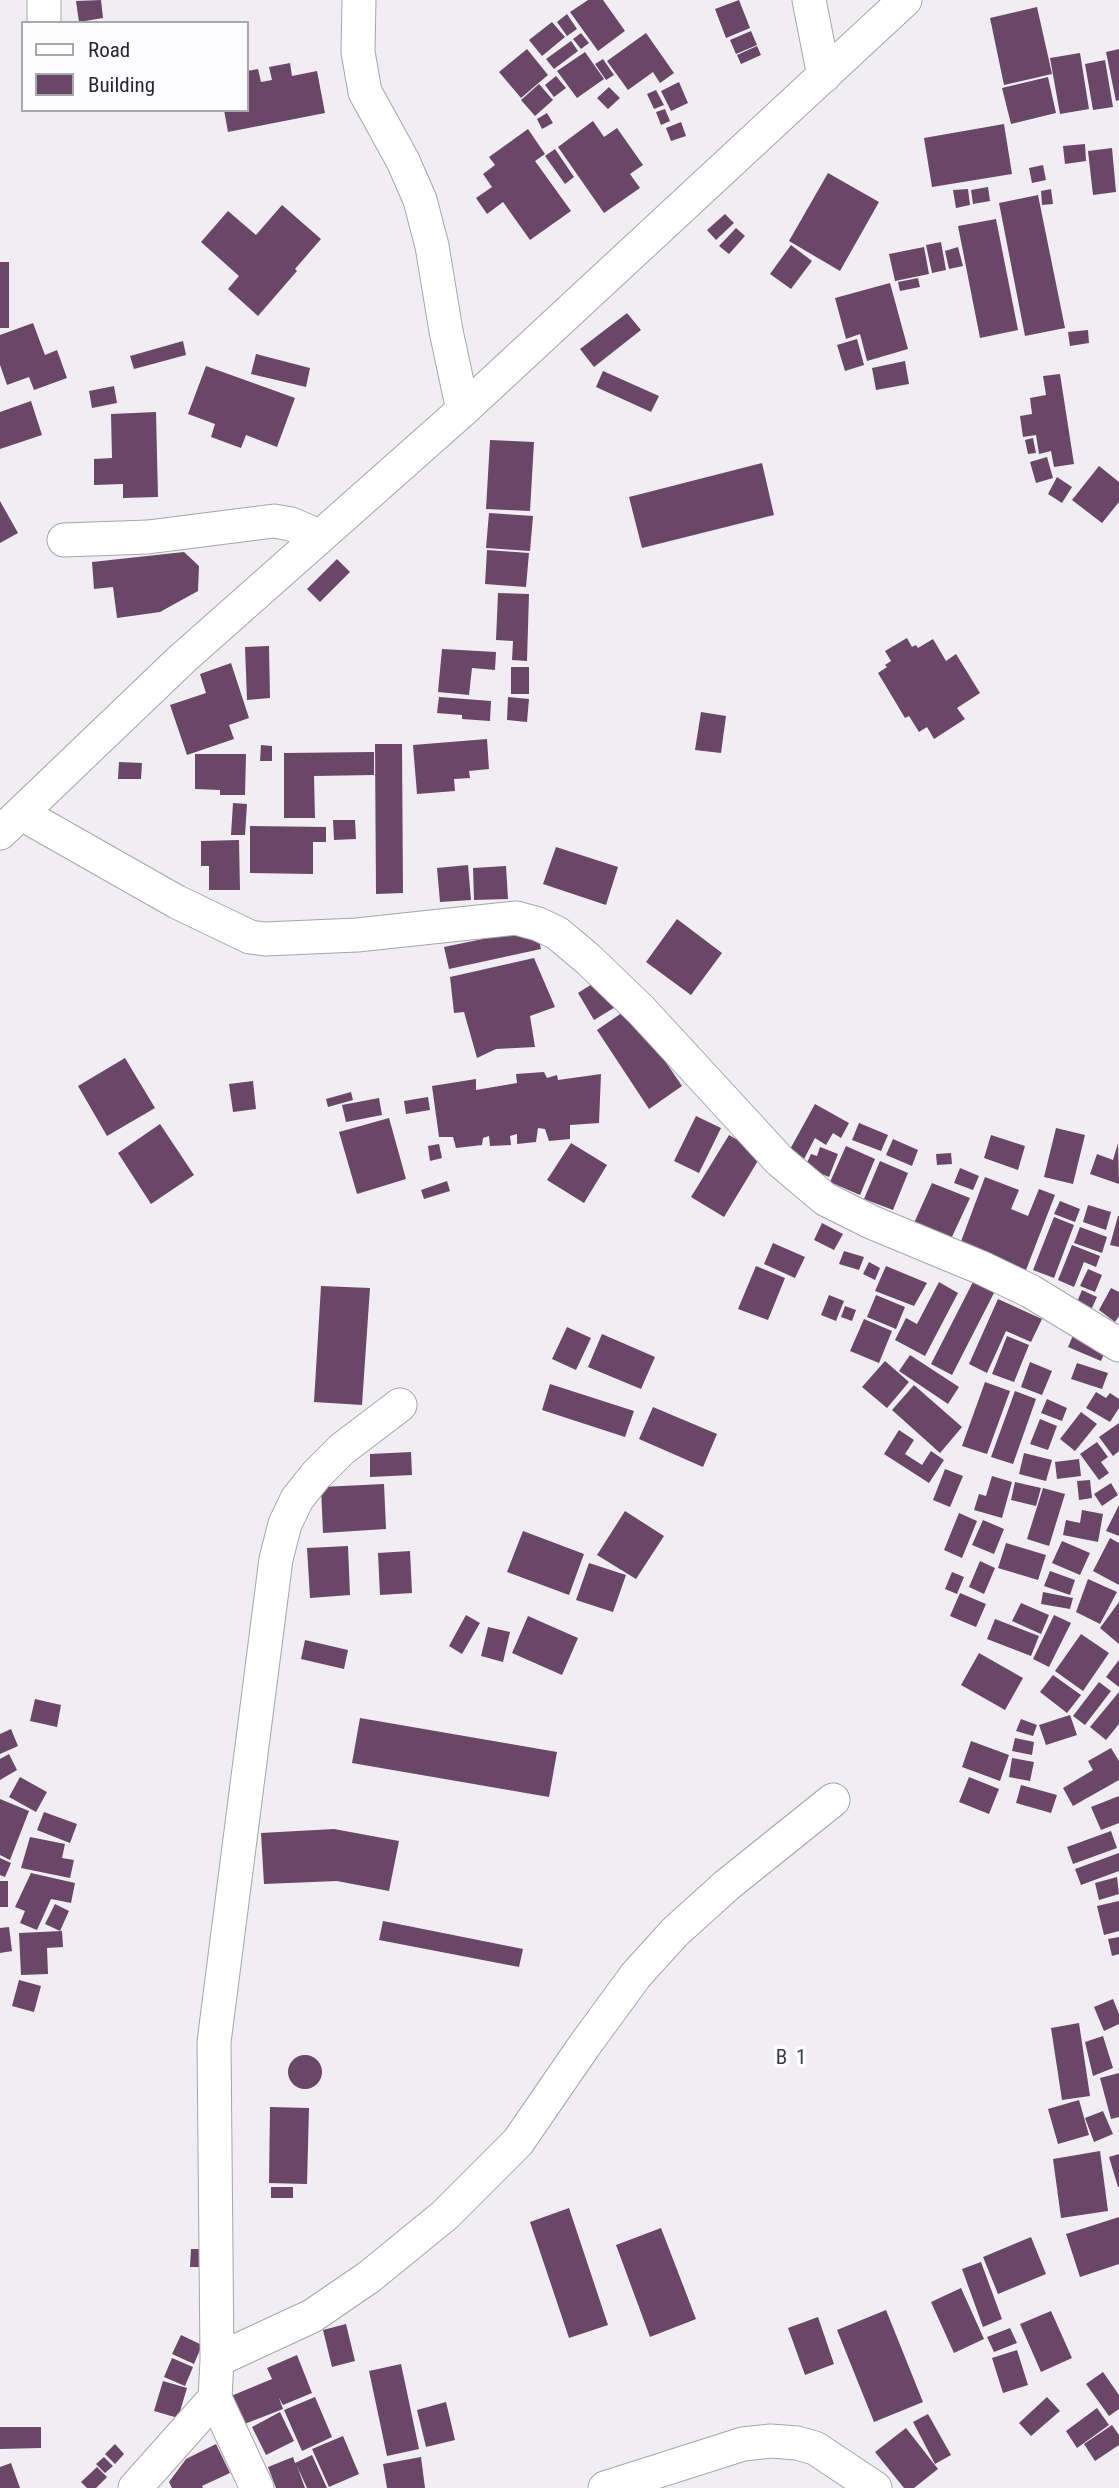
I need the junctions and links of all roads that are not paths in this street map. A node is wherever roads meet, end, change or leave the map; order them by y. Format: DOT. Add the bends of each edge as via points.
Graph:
graph roads {
  1 [pos="44,0"];
  2 [pos="359,0"];
  3 [pos="809,0"];
  4 [pos="905,0"];
  5 [pos="44,21"];
  6 [pos="824,76"];
  7 [pos="463,410"];
  8 [pos="318,536"];
  9 [pos="64,540"];
  10 [pos="11,824"];
  11 [pos="1119,1345"];
  12 [pos="400,1405"];
  13 [pos="834,1800"];
  14 [pos="217,2360"];
  15 [pos="215,2398"];
  16 [pos="135,2488"];
  17 [pos="257,2488"];
  18 [pos="606,2488"];
  19 [pos="875,2488"];
  1 -- 5 [label="street"];
  2 -- 7 [label="street" via="358,51 365,92 420,200"];
  3 -- 6 [label="street"];
  4 -- 6 [label="street"];
  6 -- 7 [label="street"];
  7 -- 8 [label="street"];
  8 -- 9 [label="street" via="274,521 148,537"];
  8 -- 10 [label="street"];
  10 -- 11 [label="street" via="250,937 357,934 516,918 557,933 640,1010 780,1161 825,1199 1030,1291"];
  12 -- 14 [label="street" via="316,1475 285,1524 276,1559 214,2042"];
  13 -- 14 [label="street" via="727,1885 667,1941 636,1975 517,2142 445,2215 312,2316"];
  14 -- 15 [label="street"];
  15 -- 16 [label="street"];
  15 -- 17 [label="street"];
  18 -- 19 [label="street" via="743,2444 771,2441 815,2448"];
}
